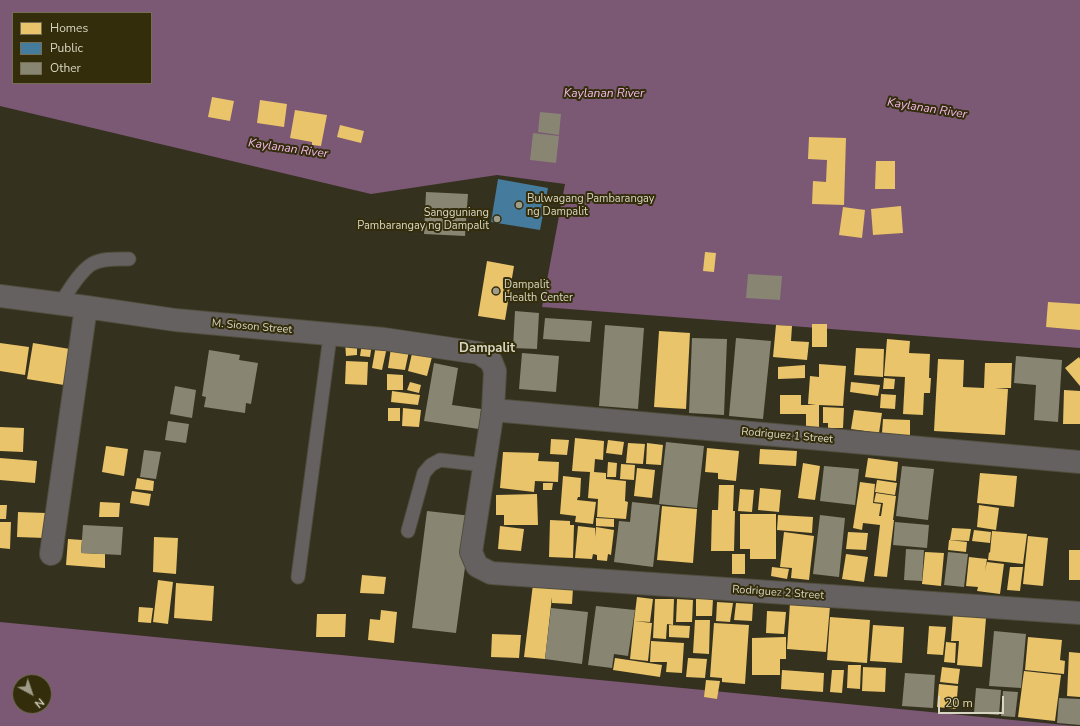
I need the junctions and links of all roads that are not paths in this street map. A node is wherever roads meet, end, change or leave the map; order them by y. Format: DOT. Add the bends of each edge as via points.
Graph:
graph roads {
  1 [pos="129,259"];
  2 [pos="0,296"];
  3 [pos="60,304"];
  4 [pos="86,307"];
  5 [pos="332,334"];
  6 [pos="494,410"];
  7 [pos="1080,462"];
  8 [pos="485,465"];
  9 [pos="408,531"];
  10 [pos="51,554"];
  11 [pos="298,577"];
  12 [pos="1080,613"];
  1 -- 3 [label="lane" via="104,260 92,264 82,273"];
  2 -- 3 [label="street, M. Sioson Street"];
  3 -- 4 [label="street, M. Sioson Street"];
  4 -- 5 [label="street, M. Sioson Street" via="174,320"];
  4 -- 10 [label="street"];
  5 -- 6 [label="street, M. Sioson Street" via="479,353 491,361 495,371"];
  5 -- 11 [label="lane"];
  6 -- 7 [label="street, Rodriguez 1 Street"];
  6 -- 8 [label="street"];
  8 -- 9 [label="lane" via="440,460 431,465 424,473"];
  8 -- 12 [label="street, Rodriguez 2 Street" via="471,552 477,566 491,573"];
}
